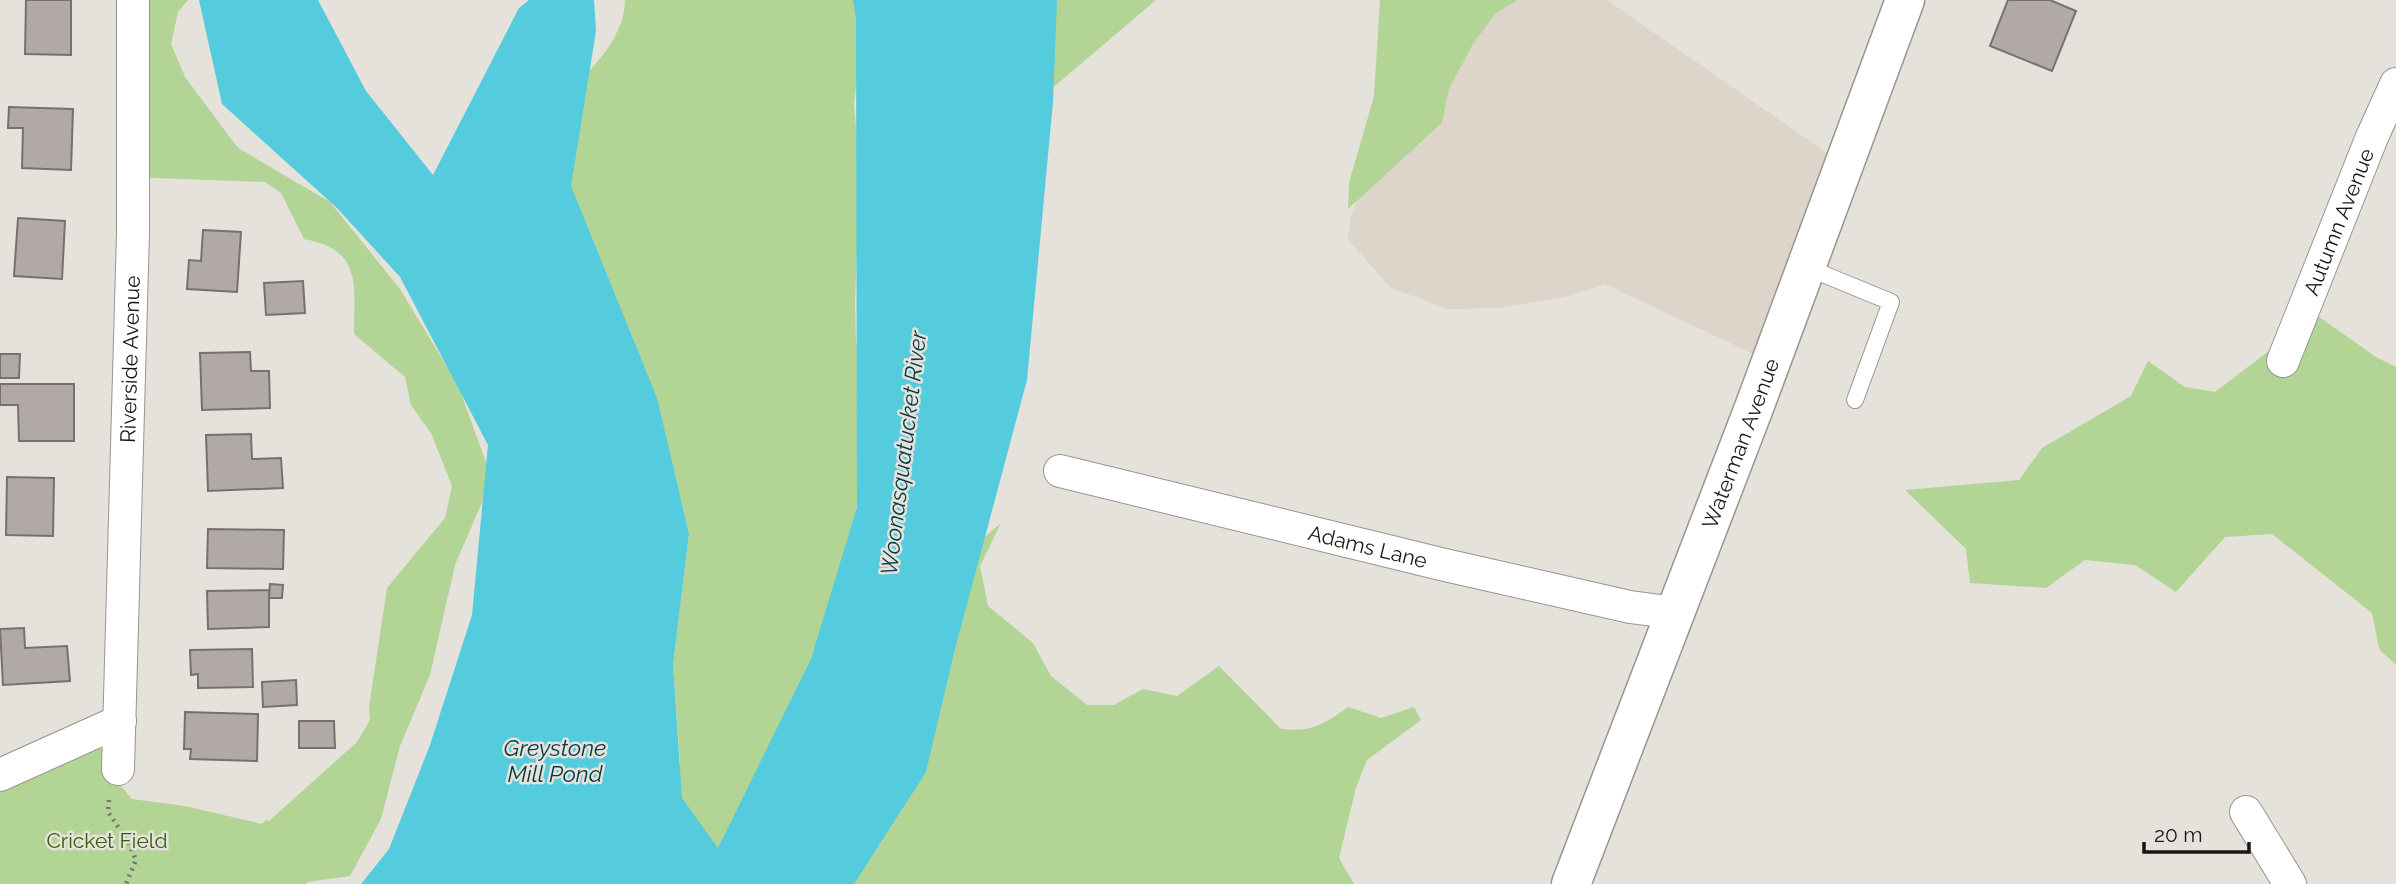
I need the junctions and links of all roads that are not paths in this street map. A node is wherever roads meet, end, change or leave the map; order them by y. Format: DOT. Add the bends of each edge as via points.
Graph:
graph roads {
  1 [pos="133,0"];
  2 [pos="1905,0"];
  3 [pos="2396,84"];
  4 [pos="1806,267"];
  5 [pos="2283,361"];
  6 [pos="1855,400"];
  7 [pos="1060,471"];
  8 [pos="1676,613"];
  9 [pos="120,721"];
  10 [pos="118,769"];
  11 [pos="0,775"];
  12 [pos="2246,812"];
  13 [pos="1570,884"];
  14 [pos="2290,884"];
  1 -- 9 [label="street, Riverside Avenue" via="133,232"];
  2 -- 4 [label="main road, Waterman Avenue"];
  3 -- 5 [label="street, Autumn Avenue"];
  4 -- 6 [label="lane" via="1891,302"];
  4 -- 8 [label="main road, Waterman Avenue"];
  7 -- 8 [label="street, Adams Lane" via="1445,565"];
  8 -- 13 [label="main road, Waterman Avenue"];
  9 -- 10 [label="street, Riverside Avenue"];
  9 -- 11 [label="street"];
  12 -- 14 [label="street"];
}
